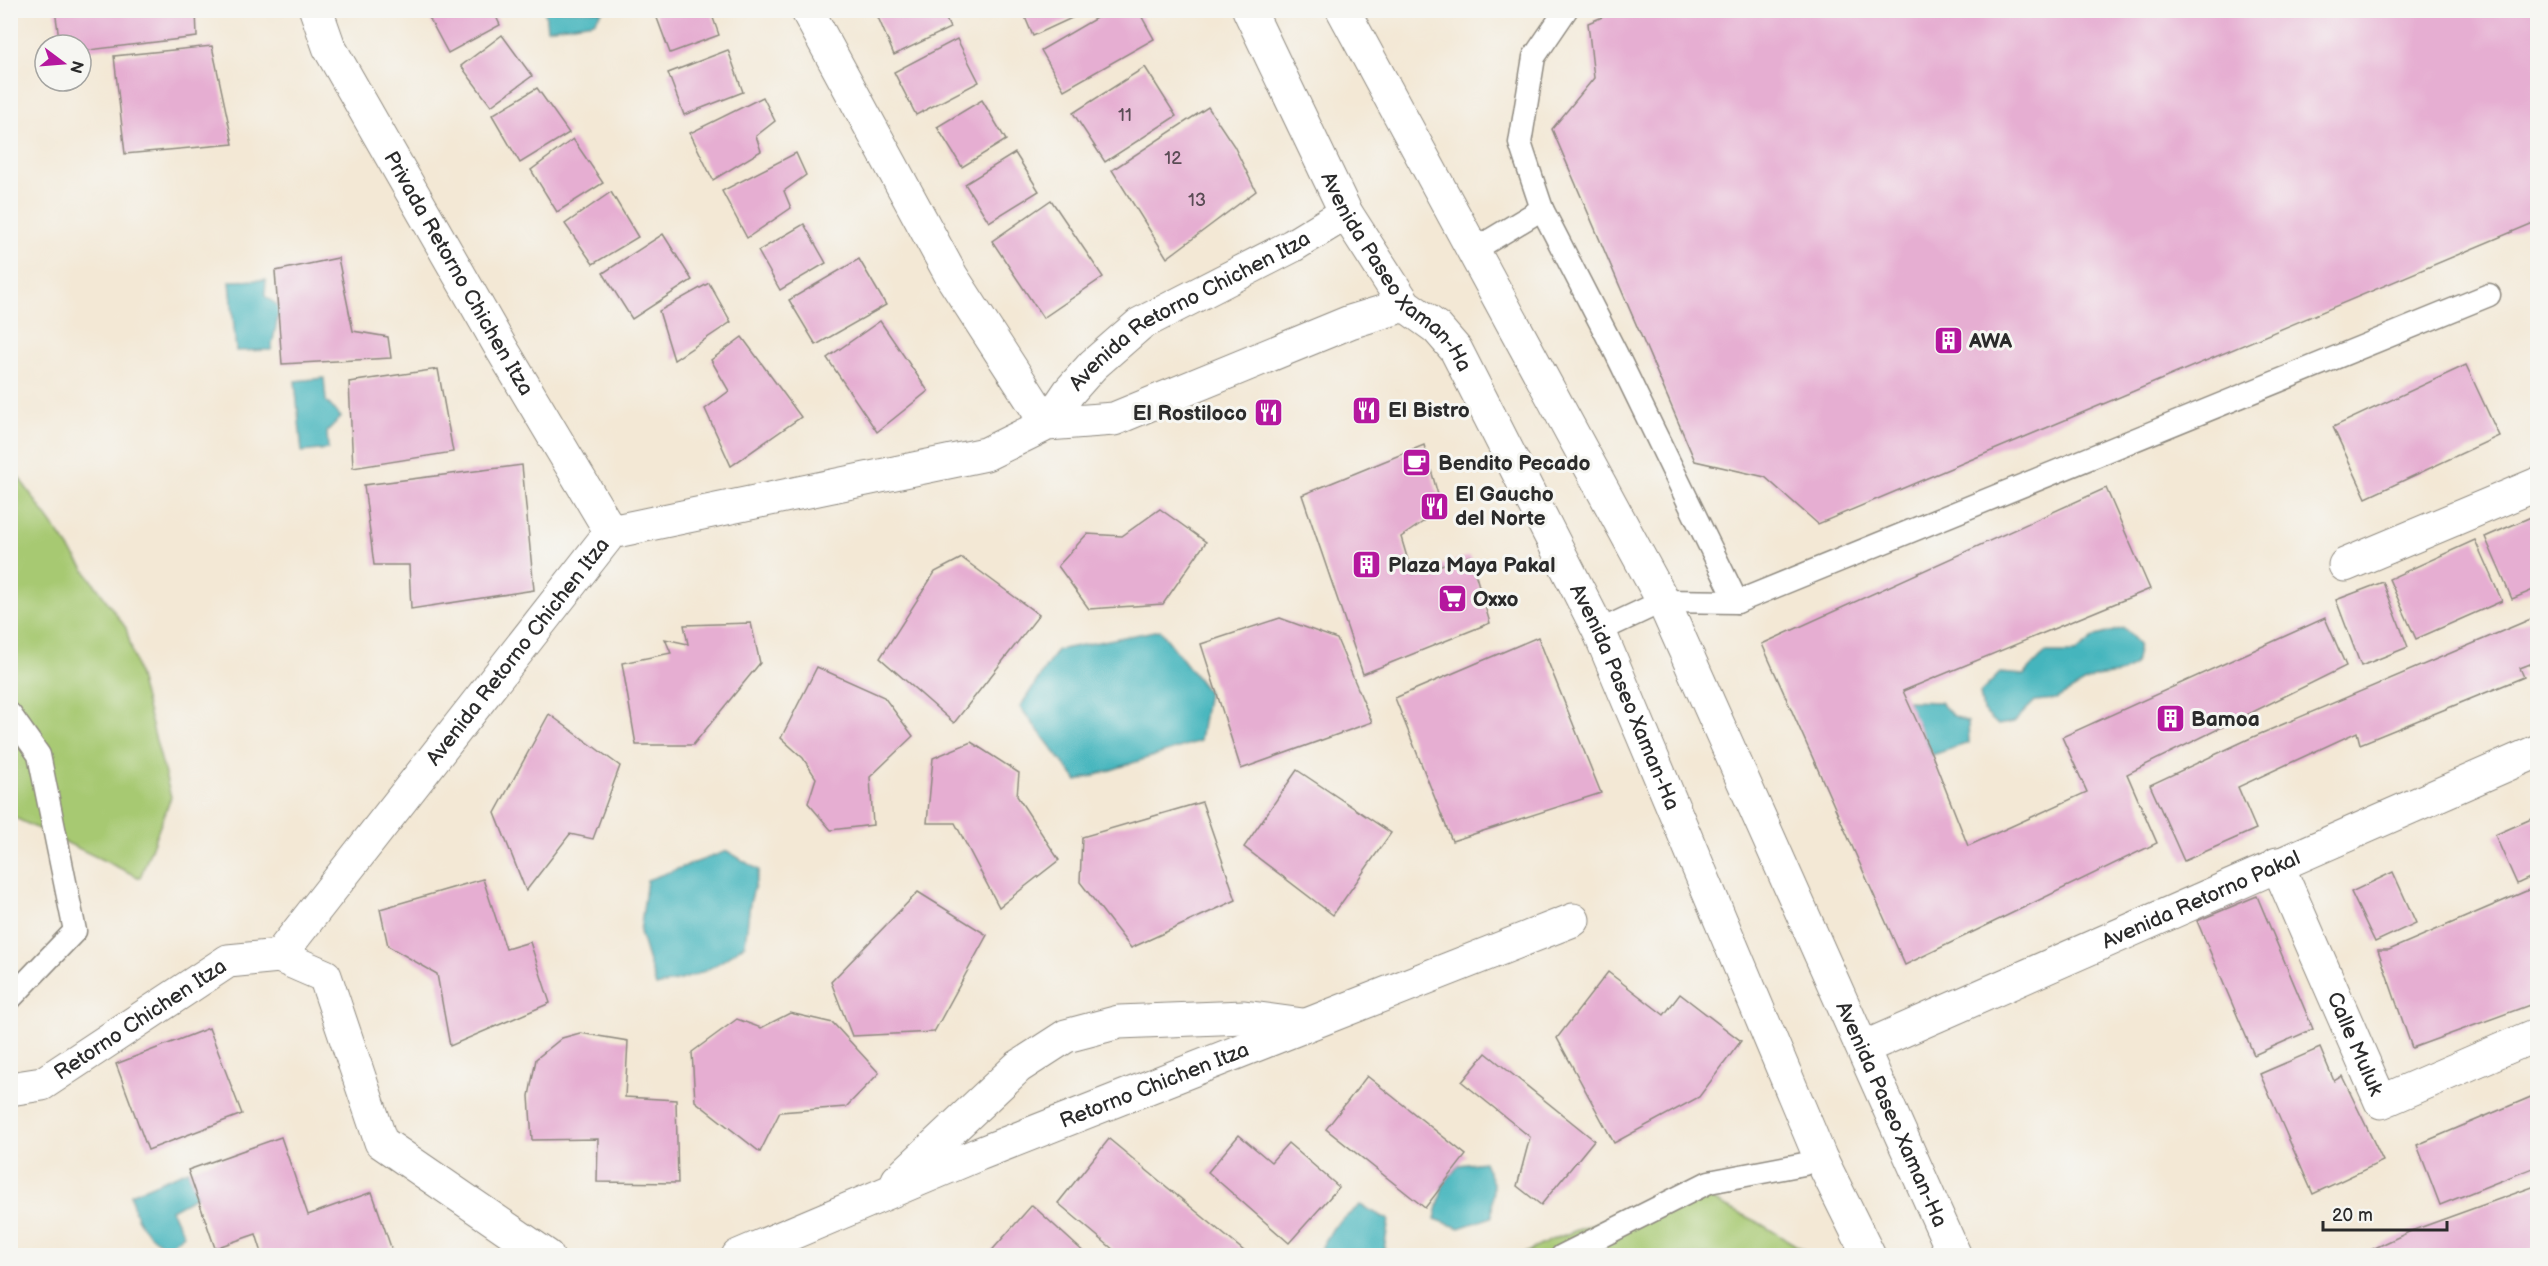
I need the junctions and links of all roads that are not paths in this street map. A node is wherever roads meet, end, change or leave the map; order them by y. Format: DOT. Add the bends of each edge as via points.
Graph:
graph roads {
  1 [pos="315,10"];
  2 [pos="807,10"];
  3 [pos="1249,10"];
  4 [pos="1343,10"];
  5 [pos="1566,10"];
  6 [pos="1542,209"];
  7 [pos="1346,213"];
  8 [pos="1474,250"];
  9 [pos="2489,295"];
  10 [pos="1405,305"];
  11 [pos="1047,424"];
  12 [pos="2538,484"];
  13 [pos="610,532"];
  14 [pos="2345,565"];
  15 [pos="1663,601"];
  16 [pos="1737,603"];
  17 [pos="1599,631"];
  18 [pos="10,714"];
  19 [pos="2538,751"];
  20 [pos="2277,864"];
  21 [pos="1573,920"];
  22 [pos="279,956"];
  23 [pos="10,999"];
  24 [pos="1305,1025"];
  25 [pos="2538,1034"];
  26 [pos="1863,1048"];
  27 [pos="10,1089"];
  28 [pos="1820,1156"];
  29 [pos="884,1194"];
  30 [pos="547,1256"];
  31 [pos="738,1256"];
  32 [pos="1562,1256"];
  33 [pos="1869,1256"];
  34 [pos="1955,1256"];
  1 -- 13 [label="street, Privada Retorno Chichen Itza" via="329,47"];
  2 -- 11 [label="street" via="952,277"];
  3 -- 7 [label="street, Avenida Paseo Xaman-Ha"];
  4 -- 8 [label="street, Avenida Paseo Xaman-Ha"];
  5 -- 6 [label="lane" via="1534,57 1520,143"];
  6 -- 8 [label="lane"];
  6 -- 16 [label="lane"];
  7 -- 10 [label="street, Avenida Paseo Xaman-Ha"];
  7 -- 11 [label="street, Avenida Retorno Chichen Itza" via="1292,246 1140,324 1093,364"];
  8 -- 15 [label="street, Avenida Paseo Xaman-Ha"];
  9 -- 16 [label="lane"];
  10 -- 11 [label="street, Avenida Retorno Chichen Itza" via="1350,322 1114,419"];
  10 -- 17 [label="street, Avenida Paseo Xaman-Ha" via="1437,328 1456,350"];
  11 -- 13 [label="street, Avenida Retorno Chichen Itza" via="986,454"];
  12 -- 14 [label="street"];
  13 -- 22 [label="street, Avenida Retorno Chichen Itza"];
  15 -- 16 [label="lane"];
  15 -- 17 [label="lane"];
  15 -- 26 [label="street, Avenida Paseo Xaman-Ha"];
  17 -- 28 [label="street, Avenida Paseo Xaman-Ha"];
  18 -- 23 [label="lane" via="39,755 75,931"];
  19 -- 20 [label="street, Avenida Retorno Pakal"];
  20 -- 25 [label="street, Calle Muluk" via="2381,1102"];
  20 -- 26 [label="street, Avenida Retorno Pakal"];
  21 -- 24 [label="street, Retorno Chichen Itza"];
  22 -- 27 [label="street, Retorno Chichen Itza" via="228,961 42,1084"];
  22 -- 30 [label="street, Retorno Chichen Itza" via="325,976 381,1142"];
  24 -- 29 [label="street, Retorno Chichen Itza"];
  24 -- 29 [label="street" via="1244,1017 1119,1022 1066,1036 1018,1067"];
  26 -- 34 [label="street, Avenida Paseo Xaman-Ha"];
  28 -- 32 [label="lane" via="1803,1164 1708,1182"];
  28 -- 33 [label="street, Avenida Paseo Xaman-Ha"];
  29 -- 31 [label="street, Retorno Chichen Itza"];
}
